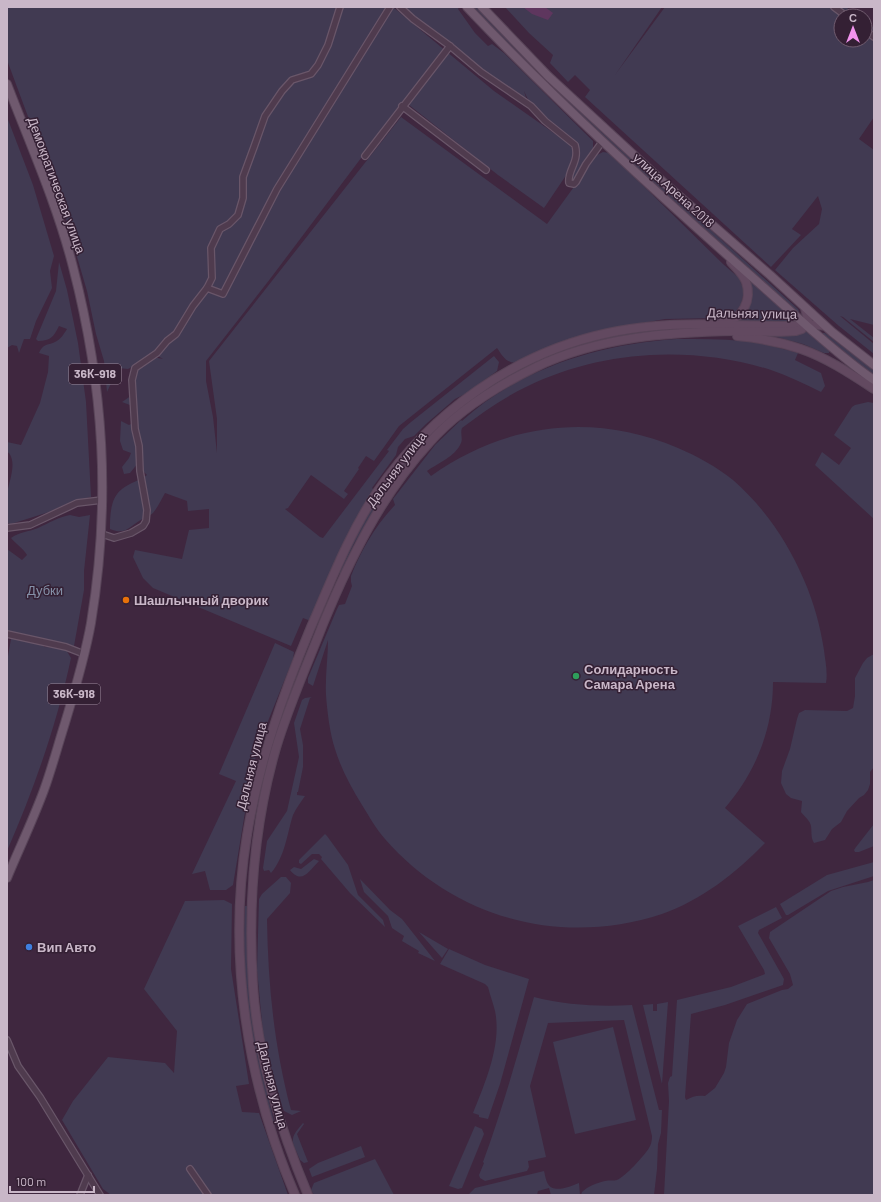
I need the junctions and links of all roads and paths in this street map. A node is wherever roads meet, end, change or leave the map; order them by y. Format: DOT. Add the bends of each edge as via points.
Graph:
graph roads {
  1 [pos="340,7"];
  2 [pos="390,7"];
  3 [pos="401,7"];
  4 [pos="467,7"];
  5 [pos="482,7"];
  6 [pos="450,46"];
  7 [pos="7,84"];
  8 [pos="402,106"];
  9 [pos="602,142"];
  10 [pos="365,156"];
  11 [pos="486,170"];
  12 [pos="724,253"];
  13 [pos="207,288"];
  14 [pos="805,308"];
  15 [pos="806,325"];
  16 [pos="657,326"];
  17 [pos="825,326"];
  18 [pos="690,333"];
  19 [pos="874,365"];
  20 [pos="874,380"];
  21 [pos="874,389"];
  22 [pos="432,427"];
  23 [pos="439,433"];
  24 [pos="102,500"];
  25 [pos="7,528"];
  26 [pos="102,534"];
  27 [pos="329,585"];
  28 [pos="339,589"];
  29 [pos="7,634"];
  30 [pos="84,654"];
  31 [pos="288,684"];
  32 [pos="298,688"];
  33 [pos="254,800"];
  34 [pos="264,802"];
  35 [pos="7,878"];
  36 [pos="241,884"];
  37 [pos="253,884"];
  38 [pos="7,1040"];
  39 [pos="282,1127"];
  40 [pos="271,1131"];
  41 [pos="190,1169"];
  42 [pos="88,1175"];
  43 [pos="80,1195"];
  44 [pos="100,1195"];
  45 [pos="208,1195"];
  46 [pos="295,1195"];
  47 [pos="308,1195"];
  1 -- 13 [label="street" via="328,45 318,65 311,74 292,80 265,116 243,177 243,198 238,215 220,229 211,248 212,278"];
  2 -- 13 [label="street" via="277,189 223,294"];
  3 -- 6 [label="street"];
  4 -- 9 [label="main road, улица Арена 2018"];
  5 -- 14 [label="main road, улица Арена 2018" via="554,81"];
  6 -- 8 [label="street"];
  6 -- 9 [label="street" via="481,72 531,106 575,145 576,158 569,183 576,182"];
  7 -- 24 [label="main road, Демократическая улица / 36К-918" via="54,206 73,268 92,354 100,414"];
  8 -- 10 [label="street"];
  8 -- 11 [label="street"];
  9 -- 12 [label="main road, улица Арена 2018"];
  12 -- 15 [label="main road, улица Арена 2018"];
  12 -- 16 [label="main road" via="741,274 748,289 747,302 740,314 727,321 677,322"];
  13 -- 26 [label="street" via="176,334 157,353 135,368 132,380 135,422 140,446 146,521 143,526 131,533 114,538"];
  14 -- 15 [label="main road" via="808,320"];
  14 -- 17 [label="main road, улица Арена 2018"];
  15 -- 16 [label="main road, Дальняя улица"];
  15 -- 17 [label="main road"];
  15 -- 18 [label="main road, Дальняя улица" via="802,329 788,332"];
  15 -- 20 [label="main road, улица Арена 2018"];
  16 -- 22 [label="main road, Дальняя улица" via="609,332 552,350 485,386"];
  17 -- 19 [label="main road, улица Арена 2018"];
  18 -- 21 [label="main road" via="738,336 801,349 837,366"];
  18 -- 23 [label="main road, Дальняя улица" via="637,337 568,353 490,392"];
  22 -- 23 [label="main road"];
  22 -- 27 [label="main road, Дальняя улица" via="409,451 376,495 345,548"];
  23 -- 28 [label="main road, Дальняя улица" via="392,489 360,544"];
  24 -- 25 [label="street" via="77,503 30,525"];
  24 -- 26 [label="main road, Демократическая улица / 36К-918"];
  26 -- 30 [label="main road, Демократическая улица / 36К-918"];
  27 -- 28 [label="main road"];
  27 -- 31 [label="main road, Дальняя улица"];
  28 -- 32 [label="main road, Дальняя улица"];
  29 -- 30 [label="street" via="66,647"];
  30 -- 35 [label="main road, Демократическая улица / 36К-918" via="44,791"];
  31 -- 32 [label="main road"];
  31 -- 33 [label="main road, Дальняя улица" via="276,716"];
  32 -- 34 [label="main road, Дальняя улица" via="276,749"];
  33 -- 34 [label="main road"];
  33 -- 36 [label="main road, Дальняя улица"];
  34 -- 37 [label="main road, Дальняя улица"];
  36 -- 37 [label="main road"];
  36 -- 40 [label="main road, Дальняя улица" via="239,922 242,990 253,1067"];
  37 -- 39 [label="main road, Дальняя улица" via="253,979 256,1016 266,1070"];
  38 -- 42 [label="street" via="18,1066"];
  39 -- 40 [label="main road"];
  39 -- 47 [label="main road, Дальняя улица"];
  40 -- 46 [label="main road, Дальняя улица"];
  41 -- 45 [label="street"];
  42 -- 43 [label="street"];
  42 -- 44 [label="street"];
}
